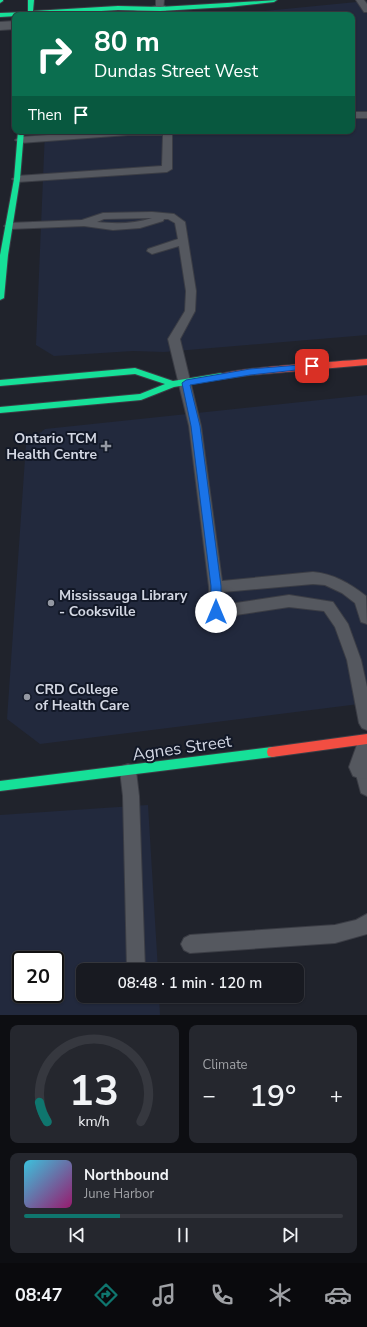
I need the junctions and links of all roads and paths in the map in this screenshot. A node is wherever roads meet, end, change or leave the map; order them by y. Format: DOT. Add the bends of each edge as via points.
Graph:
graph roads {
  1 [pos="31,0"];
  2 [pos="274,0"];
  3 [pos="360,0"];
  4 [pos="160,5"];
  5 [pos="367,10"];
  6 [pos="30,12"];
  7 [pos="59,12"];
  8 [pos="142,12"];
  9 [pos="0,15"];
  10 [pos="12,15"];
  11 [pos="12,25"];
  12 [pos="0,26"];
  13 [pos="355,115"];
  14 [pos="367,115"];
  15 [pos="74,134"];
  16 [pos="168,134"];
  17 [pos="21,136"];
  18 [pos="17,179"];
  19 [pos="9,226"];
  20 [pos="183,241"];
  21 [pos="152,250"];
  22 [pos="0,298"];
  23 [pos="367,362"];
  24 [pos="0,383"];
  25 [pos="186,383"];
  26 [pos="172,384"];
  27 [pos="0,410"];
  28 [pos="216,586"];
  29 [pos="366,618"];
  30 [pos="367,723"];
  31 [pos="367,740"];
  32 [pos="128,771"];
  33 [pos="0,786"];
  34 [pos="367,923"];
  35 [pos="190,944"];
  36 [pos="136,963"];
  1 -- 6 [label="main road"];
  2 -- 4 [label="main road" via="228,5"];
  3 -- 5 [label="lane"];
  4 -- 7 [label="main road"];
  4 -- 8 [label="street"];
  9 -- 10 [label="main road"];
  11 -- 12 [label="street"];
  13 -- 14 [label="lane"];
  15 -- 17 [label="lane"];
  16 -- 18 [label="lane" via="167,169"];
  17 -- 18 [label="main road"];
  18 -- 19 [label="main road"];
  19 -- 20 [label="lane" via="83,223 103,216 170,216 180,222"];
  19 -- 22 [label="main road"];
  20 -- 21 [label="lane"];
  20 -- 25 [label="lane" via="191,291 190,311 174,339"];
  23 -- 25 [label="main road" via="250,372"];
  24 -- 26 [label="main road" via="135,371"];
  25 -- 26 [label="main road"];
  25 -- 28 [label="lane" via="195,426"];
  26 -- 27 [label="main road" via="141,397"];
  28 -- 29 [label="lane" via="327,579 347,589 361,600"];
  28 -- 30 [label="lane" via="216,612 288,602 328,606 341,624 354,660"];
  31 -- 32 [label="main road, Agnes Street"];
  32 -- 33 [label="main road, Agnes Street"];
  32 -- 36 [label="lane"];
  34 -- 35 [label="lane" via="360,928 335,934"];
}
